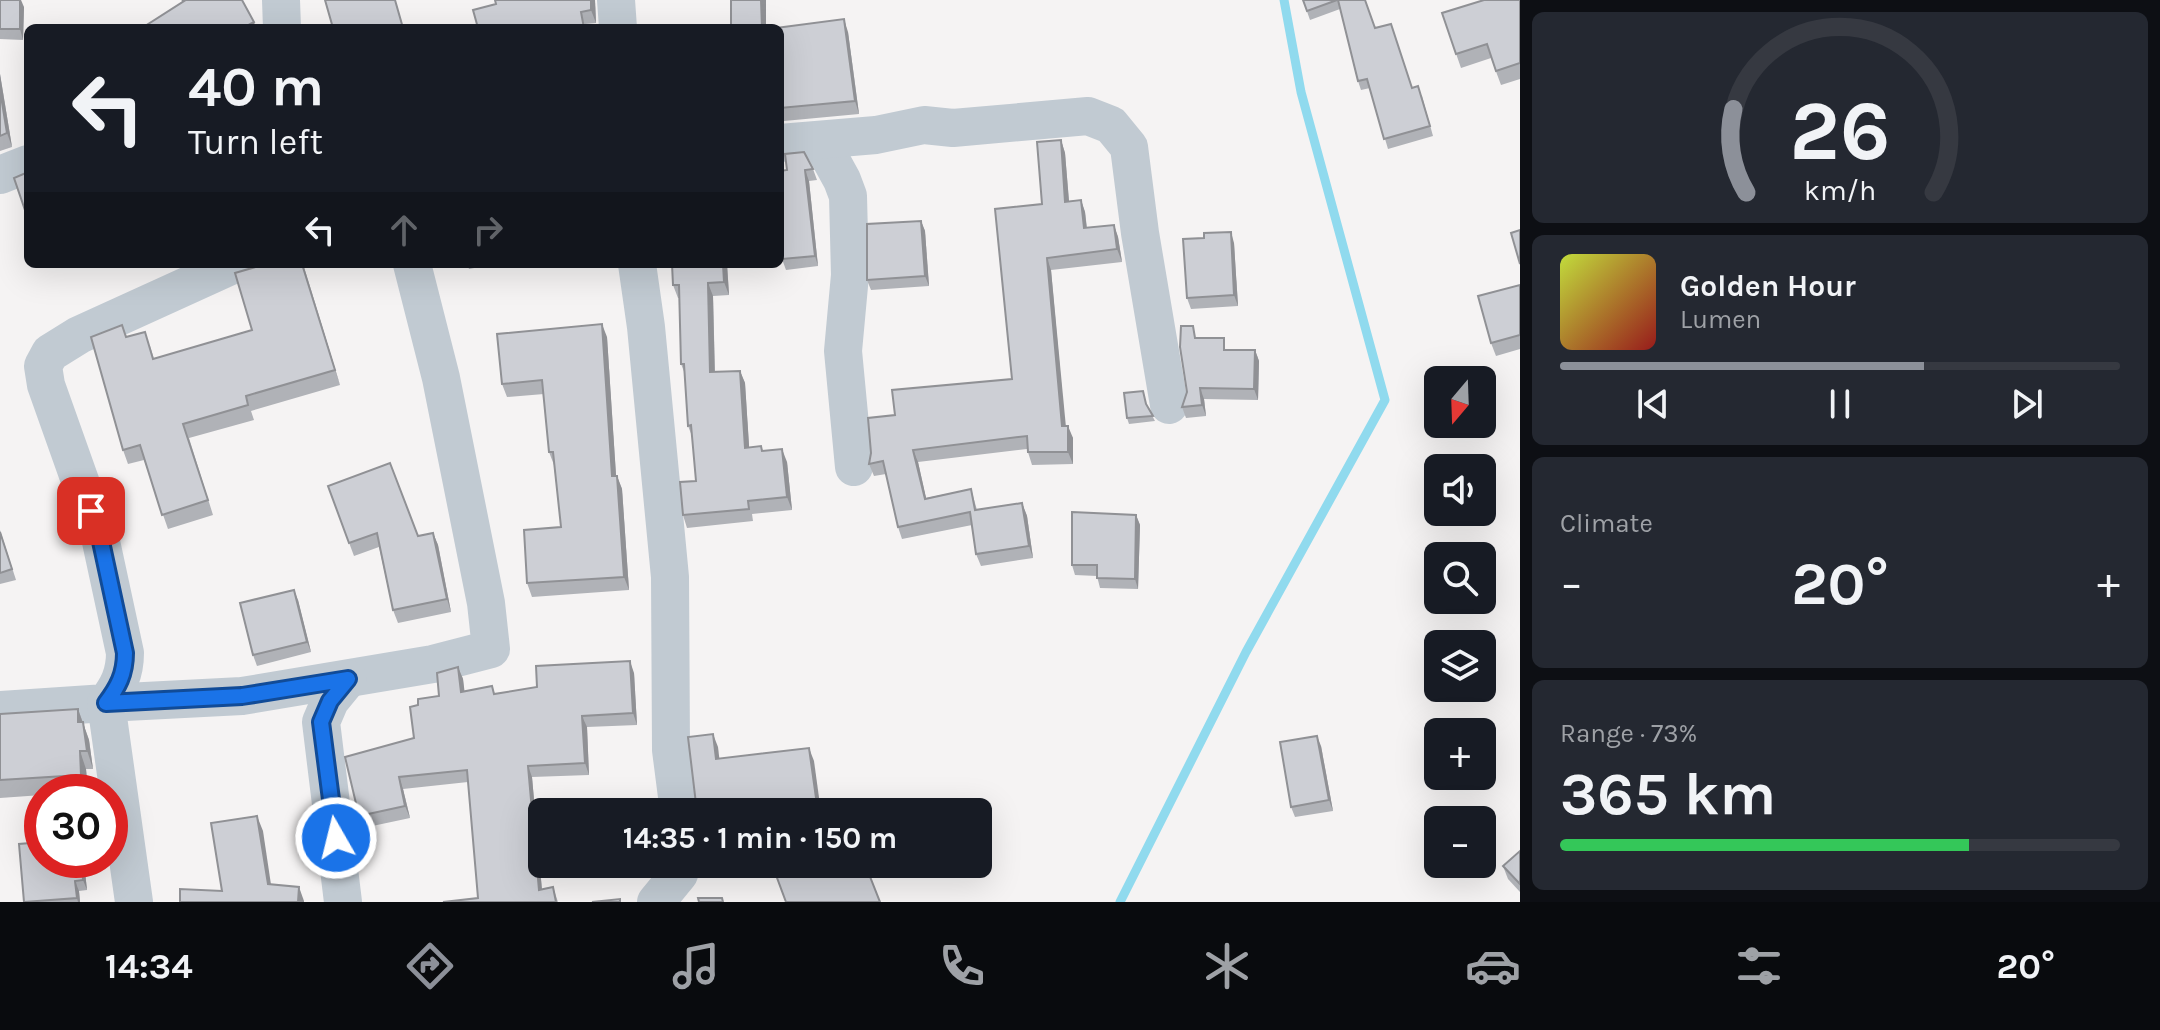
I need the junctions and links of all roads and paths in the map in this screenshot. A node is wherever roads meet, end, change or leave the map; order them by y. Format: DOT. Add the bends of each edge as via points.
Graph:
graph roads {
  1 [pos="281,0"];
  2 [pos="616,0"];
  3 [pos="282,24"];
  4 [pos="618,24"];
  5 [pos="820,140"];
  6 [pos="784,143"];
  7 [pos="24,166"];
  8 [pos="0,175"];
  9 [pos="226,268"];
  10 [pos="413,268"];
  11 [pos="638,268"];
  12 [pos="1169,405"];
  13 [pos="854,467"];
  14 [pos="348,679"];
  15 [pos="106,703"];
  16 [pos="0,710"];
  17 [pos="677,798"];
  18 [pos="676,878"];
  19 [pos="134,902"];
  20 [pos="343,902"];
  21 [pos="656,902"];
  1 -- 3 [label="street"];
  2 -- 4 [label="street"];
  5 -- 6 [label="street"];
  5 -- 12 [label="street" via="924,125 953,128 1088,116 1111,125 1129,147"];
  5 -- 13 [label="street" via="848,196 850,275 843,351"];
  7 -- 8 [label="street"];
  9 -- 15 [label="street" via="79,335 50,353 43,366 100,537 125,653 119,685"];
  10 -- 14 [label="street" via="441,378 491,649"];
  11 -- 17 [label="street" via="670,577 671,750"];
  14 -- 15 [label="street" via="242,696"];
  14 -- 20 [label="street" via="321,722"];
  15 -- 16 [label="street"];
  15 -- 19 [label="street"];
  18 -- 21 [label="street"];
}
